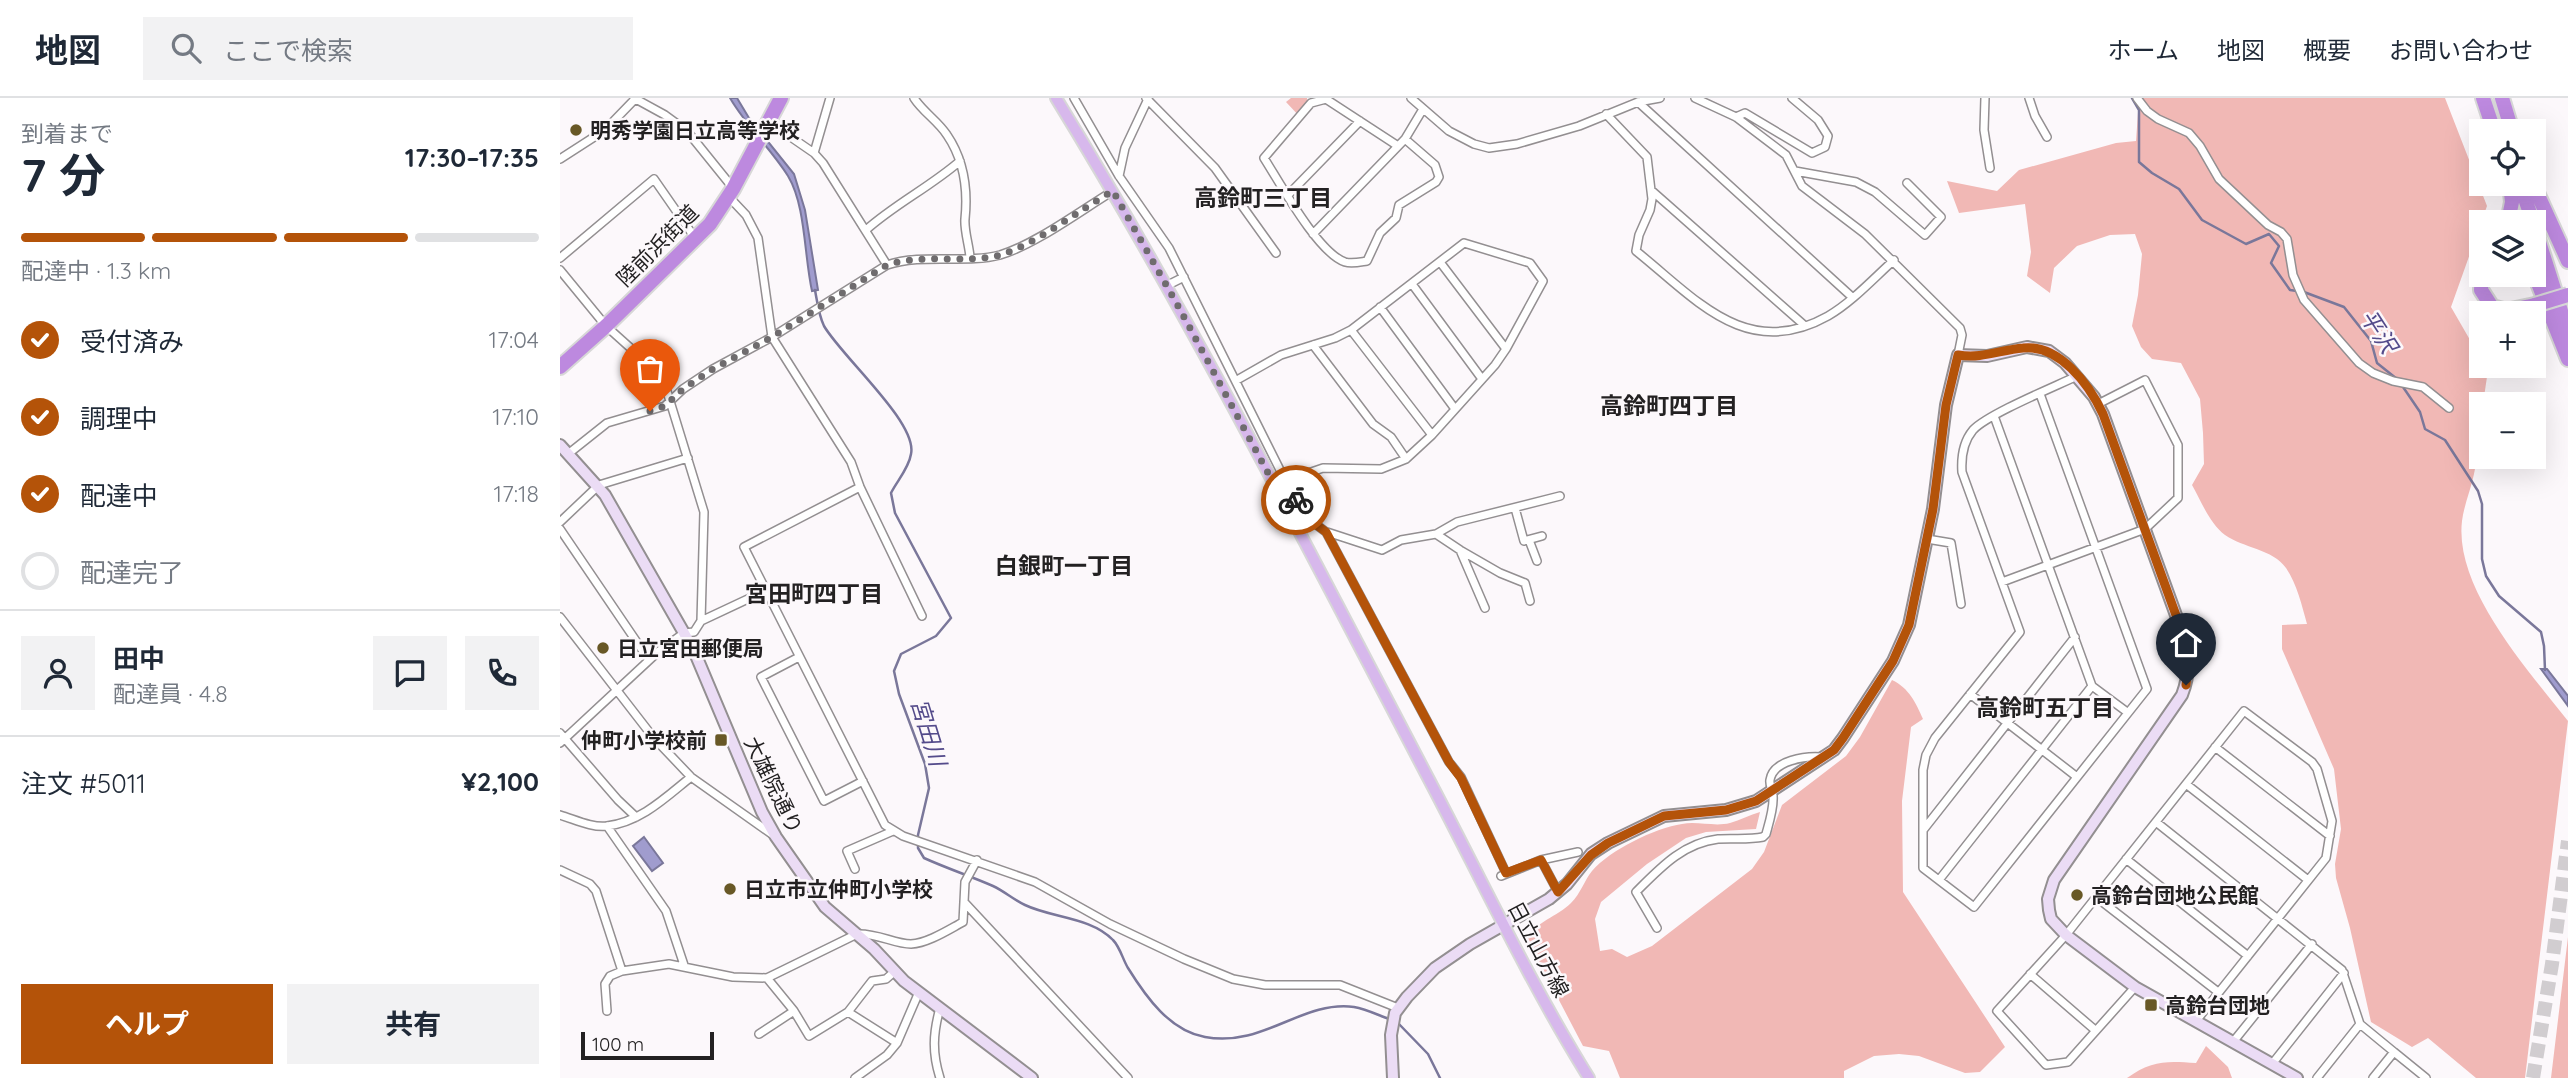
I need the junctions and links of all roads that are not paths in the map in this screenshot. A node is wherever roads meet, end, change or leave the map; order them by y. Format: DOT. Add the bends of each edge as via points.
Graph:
graph roads {
  1 [pos="634,98"];
  2 [pos="781,98"];
  3 [pos="830,98"];
  4 [pos="914,98"];
  5 [pos="1056,98"];
  6 [pos="1074,98"];
  7 [pos="1307,98"];
  8 [pos="1411,98"];
  9 [pos="1660,98"];
  10 [pos="1698,98"];
  11 [pos="1792,98"];
  12 [pos="1985,98"];
  13 [pos="2029,98"];
  14 [pos="2137,98"];
  15 [pos="2483,98"];
  16 [pos="2502,98"];
  17 [pos="1148,99"];
  18 [pos="1638,102"];
  19 [pos="1308,107"];
  20 [pos="1423,109"];
  21 [pos="1606,114"];
  22 [pos="1736,117"];
  23 [pos="2490,119"];
  24 [pos="2509,119"];
  25 [pos="1360,121"];
  26 [pos="768,125"];
  27 [pos="2047,137"];
  28 [pos="1405,139"];
  29 [pos="1398,146"];
  30 [pos="814,153"];
  31 [pos="560,159"];
  32 [pos="960,161"];
  33 [pos="1990,168"];
  34 [pos="1795,171"];
  35 [pos="1119,176"];
  36 [pos="1907,183"];
  37 [pos="1651,190"];
  38 [pos="1113,191"];
  39 [pos="731,193"];
  40 [pos="1288,195"];
  41 [pos="2538,196"];
  42 [pos="866,230"];
  43 [pos="1314,234"];
  44 [pos="696,239"];
  45 [pos="1276,253"];
  46 [pos="560,257"];
  47 [pos="970,257"];
  48 [pos="1894,260"];
  49 [pos="2568,261"];
  50 [pos="1440,262"];
  51 [pos="2546,264"];
  52 [pos="887,265"];
  53 [pos="560,270"];
  54 [pos="1184,277"];
  55 [pos="1412,284"];
  56 [pos="1166,286"];
  57 [pos="2484,287"];
  58 [pos="2540,287"];
  59 [pos="2568,295"];
  60 [pos="1852,297"];
  61 [pos="1380,307"];
  62 [pos="1804,325"];
  63 [pos="607,326"];
  64 [pos="1351,330"];
  65 [pos="2568,333"];
  66 [pos="772,337"];
  67 [pos="1313,345"];
  68 [pos="1506,349"];
  69 [pos="1958,355"];
  70 [pos="2568,359"];
  71 [pos="560,367"];
  72 [pos="2077,376"];
  73 [pos="1482,379"];
  74 [pos="1237,380"];
  75 [pos="2039,394"];
  76 [pos="670,399"];
  77 [pos="2098,404"];
  78 [pos="1455,408"];
  79 [pos="2449,408"];
  80 [pos="1994,416"];
  81 [pos="1432,435"];
  82 [pos="564,450"];
  83 [pos="688,458"];
  84 [pos="1406,459"];
  85 [pos="1280,483"];
  86 [pos="599,485"];
  87 [pos="860,486"];
  88 [pos="1560,496"];
  89 [pos="1515,508"];
  90 [pos="560,522"];
  91 [pos="560,529"];
  92 [pos="2146,529"];
  93 [pos="1326,532"];
  94 [pos="1436,534"];
  95 [pos="1542,536"];
  96 [pos="1927,539"];
  97 [pos="1529,540"];
  98 [pos="2096,548"];
  99 [pos="1460,550"];
  100 [pos="1537,561"];
  101 [pos="2049,565"];
  102 [pos="2002,582"];
  103 [pos="765,591"];
  104 [pos="1530,601"];
  105 [pos="1961,604"];
  106 [pos="1485,608"];
  107 [pos="922,616"];
  108 [pos="560,617"];
  109 [pos="701,621"];
  110 [pos="684,633"];
  111 [pos="2075,637"];
  112 [pos="799,657"];
  113 [pos="649,660"];
  114 [pos="2092,686"];
  115 [pos="617,691"];
  116 [pos="1970,694"];
  117 [pos="2127,712"];
  118 [pos="2007,722"];
  119 [pos="562,738"];
  120 [pos="2216,747"];
  121 [pos="2042,750"];
  122 [pos="691,777"];
  123 [pos="2077,777"];
  124 [pos="863,781"];
  125 [pos="2186,784"];
  126 [pos="1772,790"];
  127 [pos="560,815"];
  128 [pos="636,817"];
  129 [pos="2155,822"];
  130 [pos="607,826"];
  131 [pos="1923,830"];
  132 [pos="893,831"];
  133 [pos="2330,836"];
  134 [pos="776,837"];
  135 [pos="1578,852"];
  136 [pos="2126,859"];
  137 [pos="977,860"];
  138 [pos="1541,860"];
  139 [pos="855,869"];
  140 [pos="560,870"];
  141 [pos="1939,880"];
  142 [pos="2308,880"];
  143 [pos="1558,892"];
  144 [pos="2096,897"];
  145 [pos="964,902"];
  146 [pos="2278,918"];
  147 [pos="1504,925"];
  148 [pos="1657,929"];
  149 [pos="856,934"];
  150 [pos="2066,935"];
  151 [pos="2312,944"];
  152 [pos="2248,956"];
  153 [pos="684,965"];
  154 [pos="622,971"];
  155 [pos="894,972"];
  156 [pos="2344,973"];
  157 [pos="2030,974"];
  158 [pos="767,978"];
  159 [pos="2135,987"];
  160 [pos="919,992"];
  161 [pos="2218,992"];
  162 [pos="940,1008"];
  163 [pos="794,1011"];
  164 [pos="1397,1011"];
  165 [pos="607,1012"];
  166 [pos="848,1012"];
  167 [pos="2196,1021"];
  168 [pos="2360,1024"];
  169 [pos="2095,1030"];
  170 [pos="759,1034"];
  171 [pos="2233,1042"];
  172 [pos="897,1044"];
  173 [pos="2393,1052"];
  174 [pos="2272,1063"];
  175 [pos="855,1078"];
  176 [pos="940,1078"];
  177 [pos="1032,1078"];
  178 [pos="1128,1078"];
  179 [pos="1394,1078"];
  180 [pos="1589,1078"];
  181 [pos="2297,1078"];
  182 [pos="2317,1078"];
  183 [pos="2373,1078"];
  184 [pos="2426,1078"];
  1 -- 31 [label="street" via="605,130"];
  1 -- 39 [label="street" via="687,131"];
  2 -- 26 [label="highway, 陸前浜街道"];
  3 -- 30 [label="street"];
  4 -- 32 [label="street" via="946,132"];
  5 -- 38 [label="main road, 日立山方線"];
  6 -- 35 [label="street"];
  7 -- 19 [label="street"];
  8 -- 20 [label="street"];
  9 -- 18 [label="street"];
  10 -- 22 [label="street"];
  11 -- 22 [label="street" via="1818,120 1828,136 1825,147 1812,153 1745,113"];
  12 -- 33 [label="street"];
  13 -- 27 [label="street"];
  14 -- 79 [label="street" via="2158,119 2189,133 2219,178 2287,239 2293,275 2304,300 2359,363 2393,381 2423,387"];
  15 -- 23 [label="highway"];
  16 -- 24 [label="highway"];
  17 -- 35 [label="street" via="1125,148"];
  17 -- 45 [label="street" via="1214,169"];
  18 -- 21 [label="street"];
  18 -- 60 [label="street"];
  19 -- 25 [label="street" via="1326,99"];
  19 -- 40 [label="street" via="1264,158"];
  20 -- 21 [label="street" via="1449,131 1489,148 1579,126"];
  20 -- 28 [label="street"];
  21 -- 37 [label="street" via="1647,158"];
  22 -- 34 [label="street" via="1786,155"];
  25 -- 29 [label="street"];
  25 -- 40 [label="street"];
  26 -- 30 [label="street"];
  26 -- 39 [label="highway, 陸前浜街道"];
  28 -- 29 [label="street"];
  28 -- 43 [label="street" via="1435,165 1439,177 1399,205 1396,218 1380,233 1367,261 1341,260"];
  29 -- 43 [label="street"];
  30 -- 42 [label="street"];
  32 -- 42 [label="street"];
  32 -- 47 [label="street"];
  34 -- 36 [label="street" via="1856,182 1875,192 1925,235 1941,217"];
  34 -- 48 [label="street" via="1802,186"];
  35 -- 54 [label="street"];
  37 -- 62 [label="street"];
  37 -- 62 [label="street" via="1650,210 1636,251 1704,306 1740,328 1769,333"];
  38 -- 47 [label="street" via="1025,244 998,255"];
  38 -- 56 [label="main road, 日立山方線"];
  39 -- 44 [label="highway, 陸前浜街道"];
  39 -- 66 [label="street" via="758,238"];
  40 -- 43 [label="street"];
  41 -- 49 [label="highway"];
  42 -- 52 [label="street"];
  44 -- 46 [label="street" via="654,178"];
  44 -- 63 [label="highway, 陸前浜街道"];
  47 -- 52 [label="street"];
  48 -- 60 [label="street"];
  48 -- 69 [label="street" via="1960,328"];
  50 -- 55 [label="street"];
  50 -- 68 [label="street"];
  50 -- 68 [label="street" via="1464,243 1472,244 1530,264 1544,281"];
  51 -- 65 [label="highway"];
  52 -- 66 [label="street"];
  53 -- 63 [label="street"];
  54 -- 56 [label="street"];
  54 -- 74 [label="street"];
  55 -- 61 [label="street"];
  55 -- 73 [label="street"];
  56 -- 85 [label="main road, 日立山方線"];
  57 -- 59 [label="highway, bridge" via="2487,302 2498,309 2514,310"];
  58 -- 70 [label="highway"];
  60 -- 62 [label="street" via="1826,317"];
  61 -- 64 [label="street"];
  61 -- 78 [label="street"];
  63 -- 71 [label="highway, 陸前浜街道"];
  63 -- 76 [label="street" via="655,370"];
  64 -- 67 [label="street"];
  64 -- 81 [label="street"];
  66 -- 76 [label="street"];
  66 -- 87 [label="street" via="851,462"];
  67 -- 74 [label="street" via="1281,355"];
  67 -- 84 [label="street"];
  68 -- 73 [label="street"];
  69 -- 72 [label="street" via="1977,357 2037,348 2058,357"];
  69 -- 96 [label="street" via="1946,405"];
  72 -- 75 [label="street"];
  72 -- 77 [label="street"];
  73 -- 78 [label="street"];
  74 -- 85 [label="street"];
  75 -- 80 [label="street"];
  75 -- 98 [label="street"];
  76 -- 82 [label="street" via="665,406 607,423"];
  76 -- 83 [label="street"];
  77 -- 92 [label="street"];
  77 -- 92 [label="street" via="2145,380 2178,445 2178,498"];
  78 -- 81 [label="street"];
  80 -- 101 [label="street"];
  80 -- 102 [label="street" via="1974,430 1961,462"];
  81 -- 84 [label="street"];
  82 -- 86 [label="street, 大雄院通り"];
  83 -- 86 [label="street"];
  83 -- 109 [label="street" via="704,512"];
  84 -- 85 [label="street" via="1381,469 1323,468"];
  85 -- 93 [label="street" via="1306,517"];
  85 -- 147 [label="main road, 日立山方線"];
  86 -- 90 [label="street"];
  86 -- 110 [label="street, 大雄院通り"];
  87 -- 103 [label="street" via="744,547"];
  87 -- 107 [label="street"];
  88 -- 89 [label="street"];
  89 -- 94 [label="street" via="1457,522"];
  89 -- 97 [label="street" via="1524,541"];
  91 -- 113 [label="street"];
  92 -- 98 [label="street"];
  92 -- 150 [label="street" via="2185,640 2188,675 2175,707 2054,880 2049,910"];
  93 -- 94 [label="street" via="1382,550 1401,540"];
  93 -- 138 [label="street" via="1461,778 1504,874"];
  94 -- 99 [label="street"];
  95 -- 97 [label="street"];
  96 -- 105 [label="street" via="1951,542"];
  96 -- 126 [label="street" via="1915,604 1901,647 1843,738 1823,757"];
  97 -- 100 [label="street"];
  98 -- 101 [label="street"];
  98 -- 117 [label="street" via="2147,689"];
  99 -- 104 [label="street" via="1525,583"];
  99 -- 106 [label="street"];
  101 -- 102 [label="street"];
  101 -- 111 [label="street"];
  102 -- 116 [label="street" via="2020,632"];
  103 -- 109 [label="street"];
  103 -- 112 [label="street"];
  108 -- 115 [label="street"];
  109 -- 110 [label="street" via="694,632"];
  110 -- 113 [label="street"];
  110 -- 134 [label="street, 大雄院通り" via="750,788"];
  111 -- 114 [label="street"];
  111 -- 118 [label="street"];
  112 -- 124 [label="street"];
  112 -- 124 [label="street" via="761,677 824,801"];
  113 -- 115 [label="street"];
  114 -- 117 [label="street"];
  114 -- 121 [label="street"];
  115 -- 119 [label="street"];
  115 -- 122 [label="street"];
  116 -- 118 [label="street"];
  116 -- 131 [label="street" via="1926,755"];
  117 -- 123 [label="street"];
  118 -- 121 [label="street"];
  118 -- 131 [label="street"];
  119 -- 128 [label="street"];
  120 -- 125 [label="street"];
  120 -- 133 [label="street"];
  120 -- 133 [label="street" via="2244,711 2312,762 2332,821"];
  121 -- 123 [label="street"];
  121 -- 141 [label="street"];
  122 -- 128 [label="street"];
  122 -- 134 [label="street"];
  123 -- 141 [label="street" via="1974,907"];
  124 -- 132 [label="street" via="881,818"];
  125 -- 129 [label="street"];
  125 -- 142 [label="street"];
  126 -- 143 [label="street" via="1743,806 1653,820 1599,848"];
  126 -- 148 [label="street" via="1763,837 1692,846 1662,866 1636,892"];
  127 -- 130 [label="street"];
  128 -- 130 [label="street"];
  129 -- 136 [label="street"];
  129 -- 146 [label="street"];
  130 -- 153 [label="street" via="666,911"];
  131 -- 141 [label="street" via="1923,868"];
  132 -- 137 [label="street"];
  132 -- 139 [label="street" via="847,851"];
  133 -- 142 [label="street" via="2326,858"];
  134 -- 149 [label="street, 大雄院通り" via="825,907"];
  135 -- 138 [label="street"];
  136 -- 144 [label="street"];
  136 -- 152 [label="street"];
  137 -- 145 [label="street" via="965,883"];
  137 -- 164 [label="street" via="1035,882 1110,924 1233,978 1265,985 1340,985"];
  138 -- 143 [label="street"];
  140 -- 154 [label="street" via="596,891"];
  142 -- 146 [label="street"];
  143 -- 147 [label="street"];
  144 -- 150 [label="street"];
  144 -- 161 [label="street"];
  145 -- 149 [label="street" via="963,922 912,944 872,933"];
  145 -- 178 [label="street"];
  146 -- 151 [label="street"];
  146 -- 152 [label="street"];
  147 -- 164 [label="street" via="1435,968"];
  147 -- 180 [label="main road, 日立山方線"];
  149 -- 155 [label="street, 大雄院通り"];
  149 -- 158 [label="street"];
  150 -- 157 [label="street"];
  150 -- 159 [label="street"];
  151 -- 156 [label="street"];
  151 -- 171 [label="street"];
  152 -- 161 [label="street"];
  153 -- 154 [label="street"];
  153 -- 158 [label="street" via="733,978"];
  154 -- 165 [label="street" via="605,984"];
  155 -- 160 [label="street, 大雄院通り"];
  155 -- 166 [label="street" via="872,981"];
  156 -- 168 [label="street"];
  156 -- 174 [label="street"];
  157 -- 169 [label="street"];
  157 -- 169 [label="street" via="1997,1011 2046,1065 2068,1062"];
  158 -- 163 [label="street"];
  159 -- 167 [label="street"];
  159 -- 169 [label="street"];
  160 -- 162 [label="street, 大雄院通り"];
  160 -- 172 [label="street"];
  161 -- 167 [label="street"];
  162 -- 176 [label="street" via="934,1032"];
  162 -- 177 [label="street, 大雄院通り"];
  163 -- 166 [label="street" via="808,1036"];
  163 -- 170 [label="street"];
  164 -- 179 [label="street" via="1391,1027"];
  166 -- 172 [label="street"];
  167 -- 171 [label="street"];
  168 -- 173 [label="street"];
  168 -- 182 [label="street"];
  171 -- 174 [label="street"];
  172 -- 175 [label="street"];
  173 -- 183 [label="street"];
  173 -- 184 [label="street"];
  174 -- 181 [label="street"];
}
